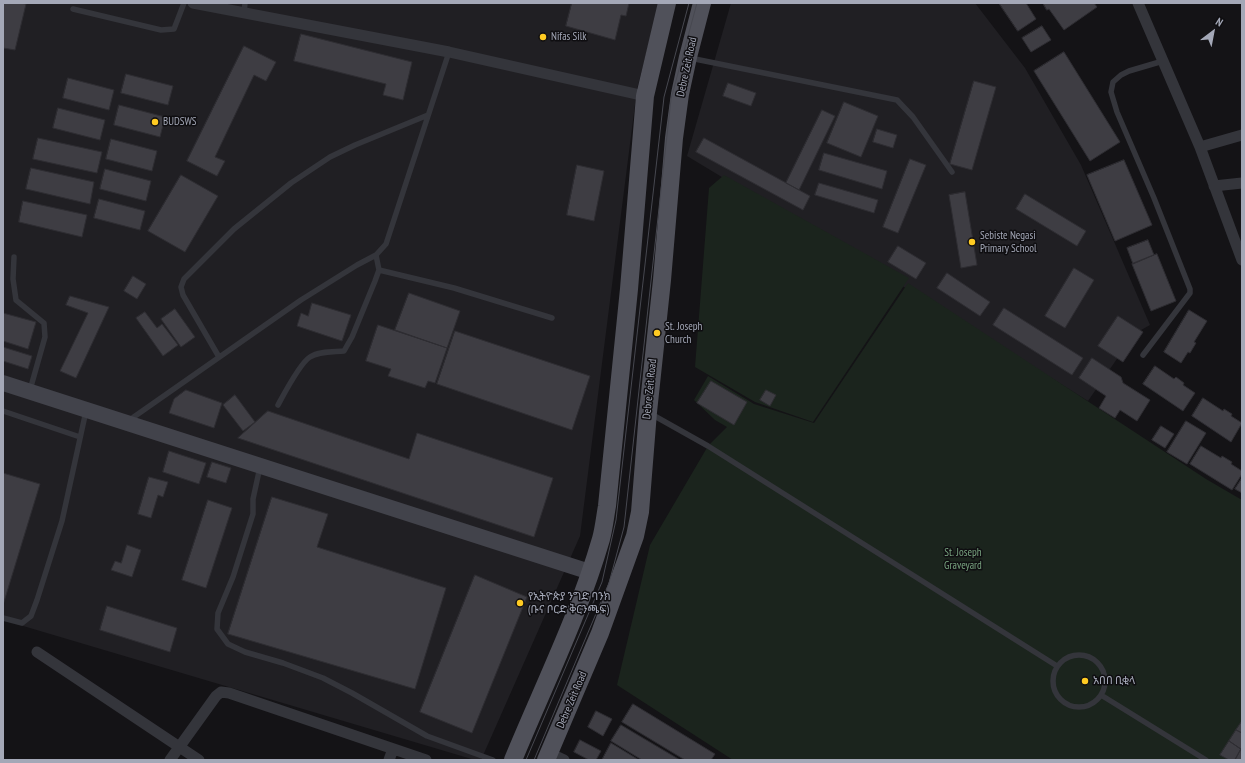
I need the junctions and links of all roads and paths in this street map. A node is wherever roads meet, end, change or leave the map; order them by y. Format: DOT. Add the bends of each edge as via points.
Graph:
graph roads {
  1 [pos="184,3"];
  2 [pos="193,3"];
  3 [pos="667,3"];
  4 [pos="702,3"];
  5 [pos="1138,3"];
  6 [pos="245,8"];
  7 [pos="73,9"];
  8 [pos="449,52"];
  9 [pos="688,57"];
  10 [pos="1163,61"];
  11 [pos="645,96"];
  12 [pos="428,115"];
  13 [pos="1242,135"];
  14 [pos="1200,147"];
  15 [pos="952,172"];
  16 [pos="1242,183"];
  17 [pos="1214,186"];
  18 [pos="376,255"];
  19 [pos="14,257"];
  20 [pos="1242,260"];
  21 [pos="379,270"];
  22 [pos="552,318"];
  23 [pos="1143,355"];
  24 [pos="219,358"];
  25 [pos="3,383"];
  26 [pos="29,392"];
  27 [pos="278,405"];
  28 [pos="86,410"];
  29 [pos="3,411"];
  30 [pos="648,412"];
  31 [pos="126,422"];
  32 [pos="80,437"];
  33 [pos="260,466"];
  34 [pos="590,572"];
  35 [pos="3,618"];
  36 [pos="37,652"];
  37 [pos="1057,666"];
  38 [pos="1101,695"];
  39 [pos="179,747"];
  40 [pos="393,749"];
  41 [pos="553,758"];
  42 [pos="170,760"];
  43 [pos="199,760"];
  44 [pos="389,760"];
  45 [pos="426,760"];
  46 [pos="493,760"];
  47 [pos="513,760"];
  48 [pos="1206,760"];
  1 -- 7 [label="lane" via="174,29 161,30"];
  2 -- 6 [label="street"];
  3 -- 11 [label="main road"];
  4 -- 9 [label="main road, Debre Zeit Road"];
  5 -- 10 [label="street"];
  6 -- 8 [label="street"];
  8 -- 11 [label="street"];
  8 -- 12 [label="lane"];
  9 -- 15 [label="lane" via="897,100 913,117"];
  9 -- 30 [label="main road, Debre Zeit Road" via="674,138"];
  10 -- 14 [label="street"];
  10 -- 23 [label="lane" via="1121,75 1113,82 1111,92 1190,289 1190,294"];
  11 -- 34 [label="main road" via="607,506"];
  12 -- 18 [label="lane" via="386,244"];
  12 -- 24 [label="lane" via="355,144 291,183 234,228 184,279 181,287 183,295"];
  13 -- 14 [label="street"];
  14 -- 17 [label="street"];
  16 -- 17 [label="street"];
  17 -- 20 [label="street"];
  18 -- 21 [label="lane"];
  18 -- 24 [label="lane" via="301,300"];
  19 -- 26 [label="lane" via="13,279 16,300 44,323 45,337"];
  21 -- 22 [label="lane" via="454,288"];
  21 -- 27 [label="lane" via="344,351 309,357"];
  24 -- 31 [label="lane"];
  25 -- 26 [label="main road"];
  26 -- 28 [label="main road"];
  28 -- 31 [label="main road"];
  28 -- 32 [label="lane"];
  29 -- 32 [label="lane"];
  30 -- 37 [label="lane" via="708,446"];
  30 -- 41 [label="main road, Debre Zeit Road" via="636,536"];
  31 -- 33 [label="main road"];
  32 -- 35 [label="lane" via="62,521 38,600 31,616 22,623"];
  33 -- 34 [label="main road"];
  33 -- 46 [label="lane" via="253,499 254,514 218,613 217,629 228,644 323,678 427,736"];
  34 -- 47 [label="main road" via="567,634"];
  36 -- 39 [label="street"];
  37 -- 38 [label="lane" via="1073,655 1084,655 1093,659 1104,675 1105,685"];
  37 -- 38 [label="lane" via="1053,686 1057,695 1065,702 1074,706 1084,706 1094,702"];
  38 -- 48 [label="lane"];
  39 -- 40 [label="street" via="216,696 225,692"];
  39 -- 42 [label="street"];
  39 -- 43 [label="street"];
  40 -- 44 [label="street"];
  40 -- 45 [label="street"];
}
